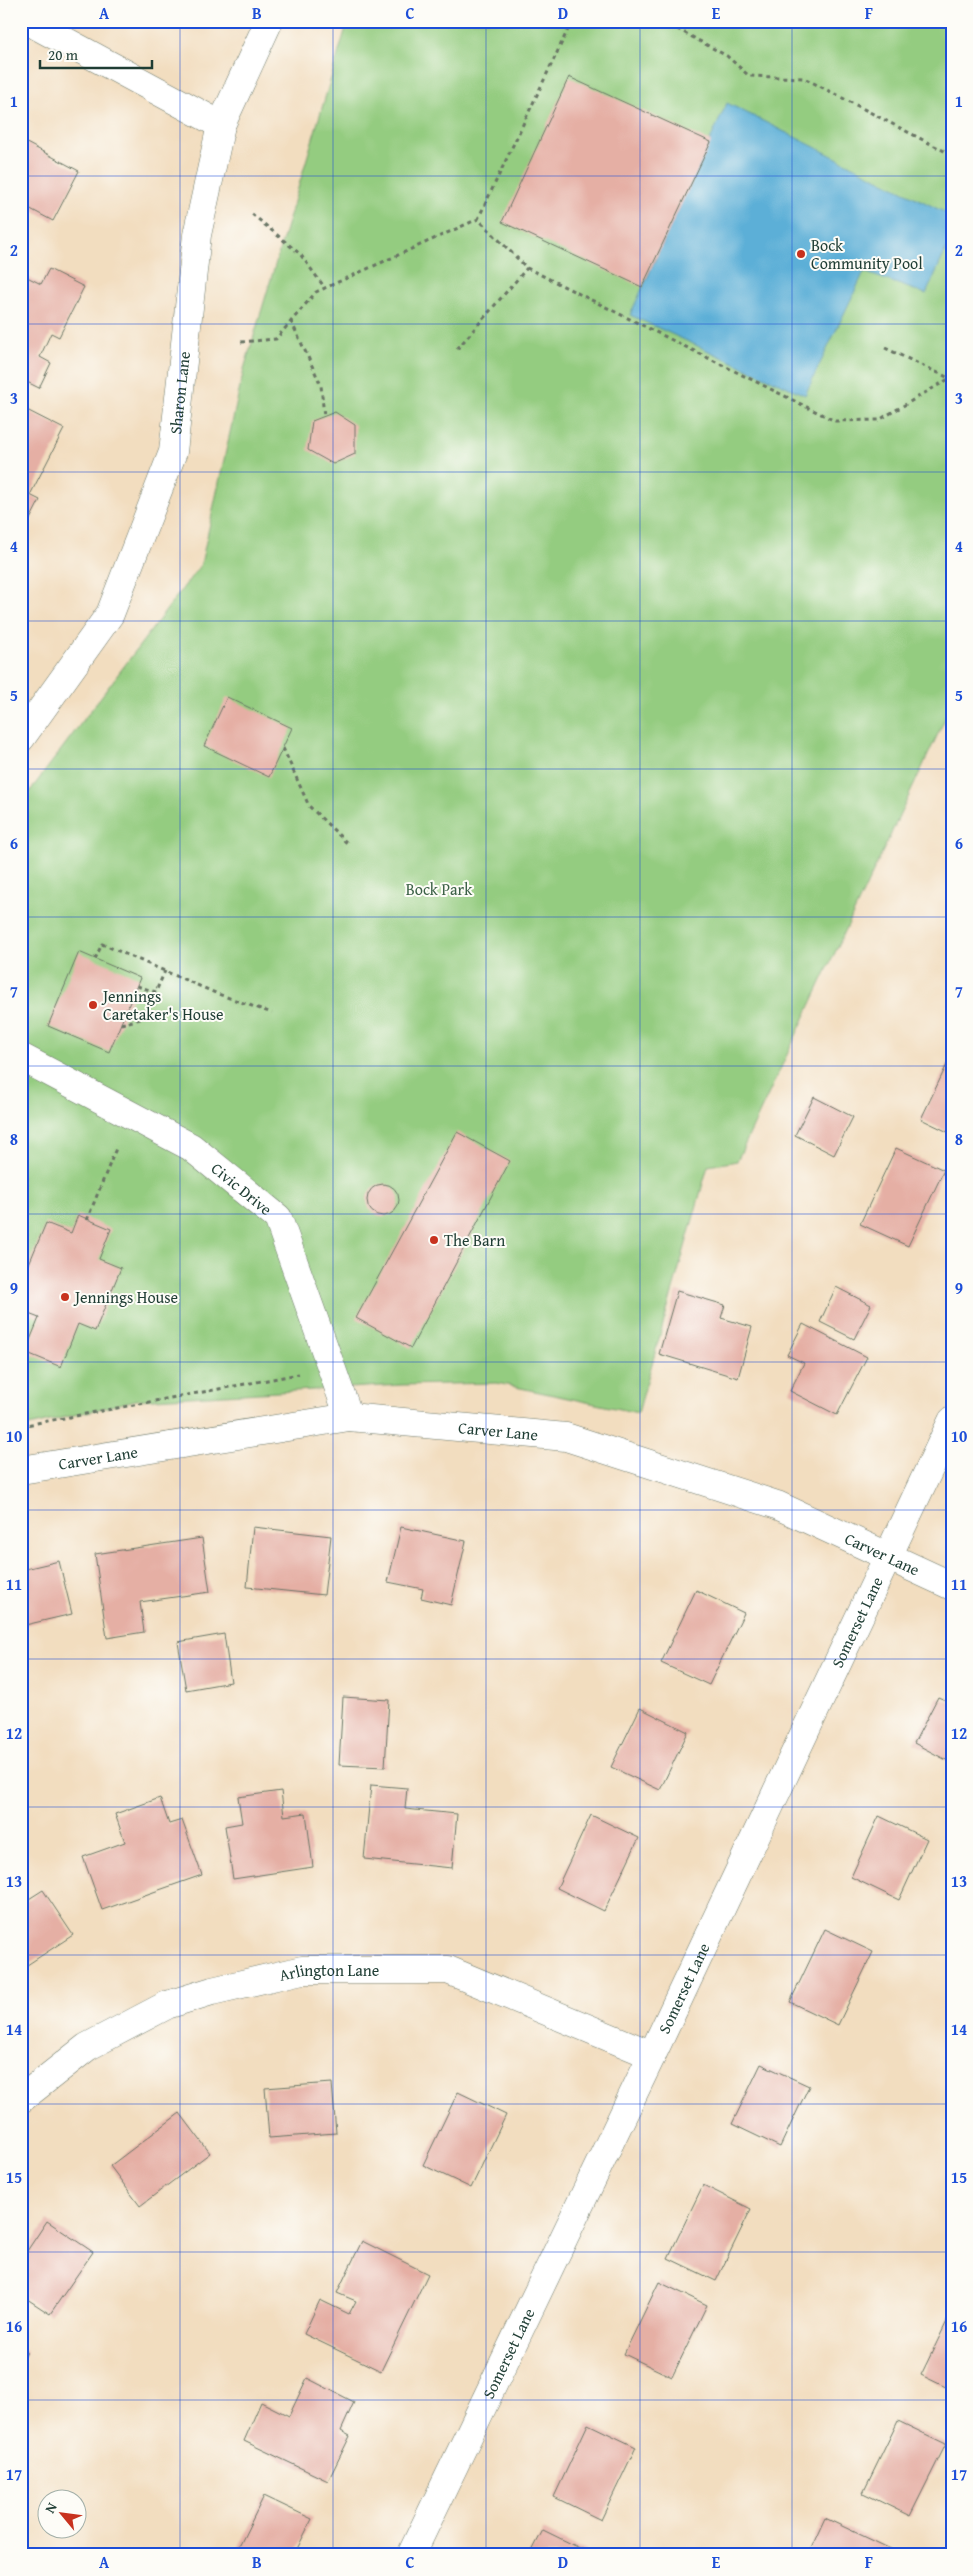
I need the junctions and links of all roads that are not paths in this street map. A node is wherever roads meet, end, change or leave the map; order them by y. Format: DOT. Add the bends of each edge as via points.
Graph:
graph roads {
  1 [pos="28,21"];
  2 [pos="269,21"];
  3 [pos="221,125"];
  4 [pos="21,738"];
  5 [pos="21,1057"];
  6 [pos="349,1417"];
  7 [pos="952,1421"];
  8 [pos="21,1470"];
  9 [pos="887,1555"];
  10 [pos="952,1586"];
  11 [pos="652,2055"];
  12 [pos="21,2099"];
  13 [pos="411,2555"];
  1 -- 3 [label="street"];
  2 -- 3 [label="street, Sharon Lane"];
  3 -- 4 [label="street, Sharon Lane" via="197,235 173,452 110,614"];
  5 -- 6 [label="street, Civic Drive" via="191,1147 278,1218"];
  6 -- 8 [label="street, Carver Lane"];
  6 -- 9 [label="street, Carver Lane" via="566,1438 777,1505"];
  7 -- 9 [label="street, Somerset Lane"];
  9 -- 10 [label="street, Carver Lane"];
  9 -- 11 [label="street, Somerset Lane"];
  11 -- 12 [label="street, Arlington Lane" via="448,1970 302,1970 167,2005 87,2047"];
  11 -- 13 [label="street, Somerset Lane"];
}
